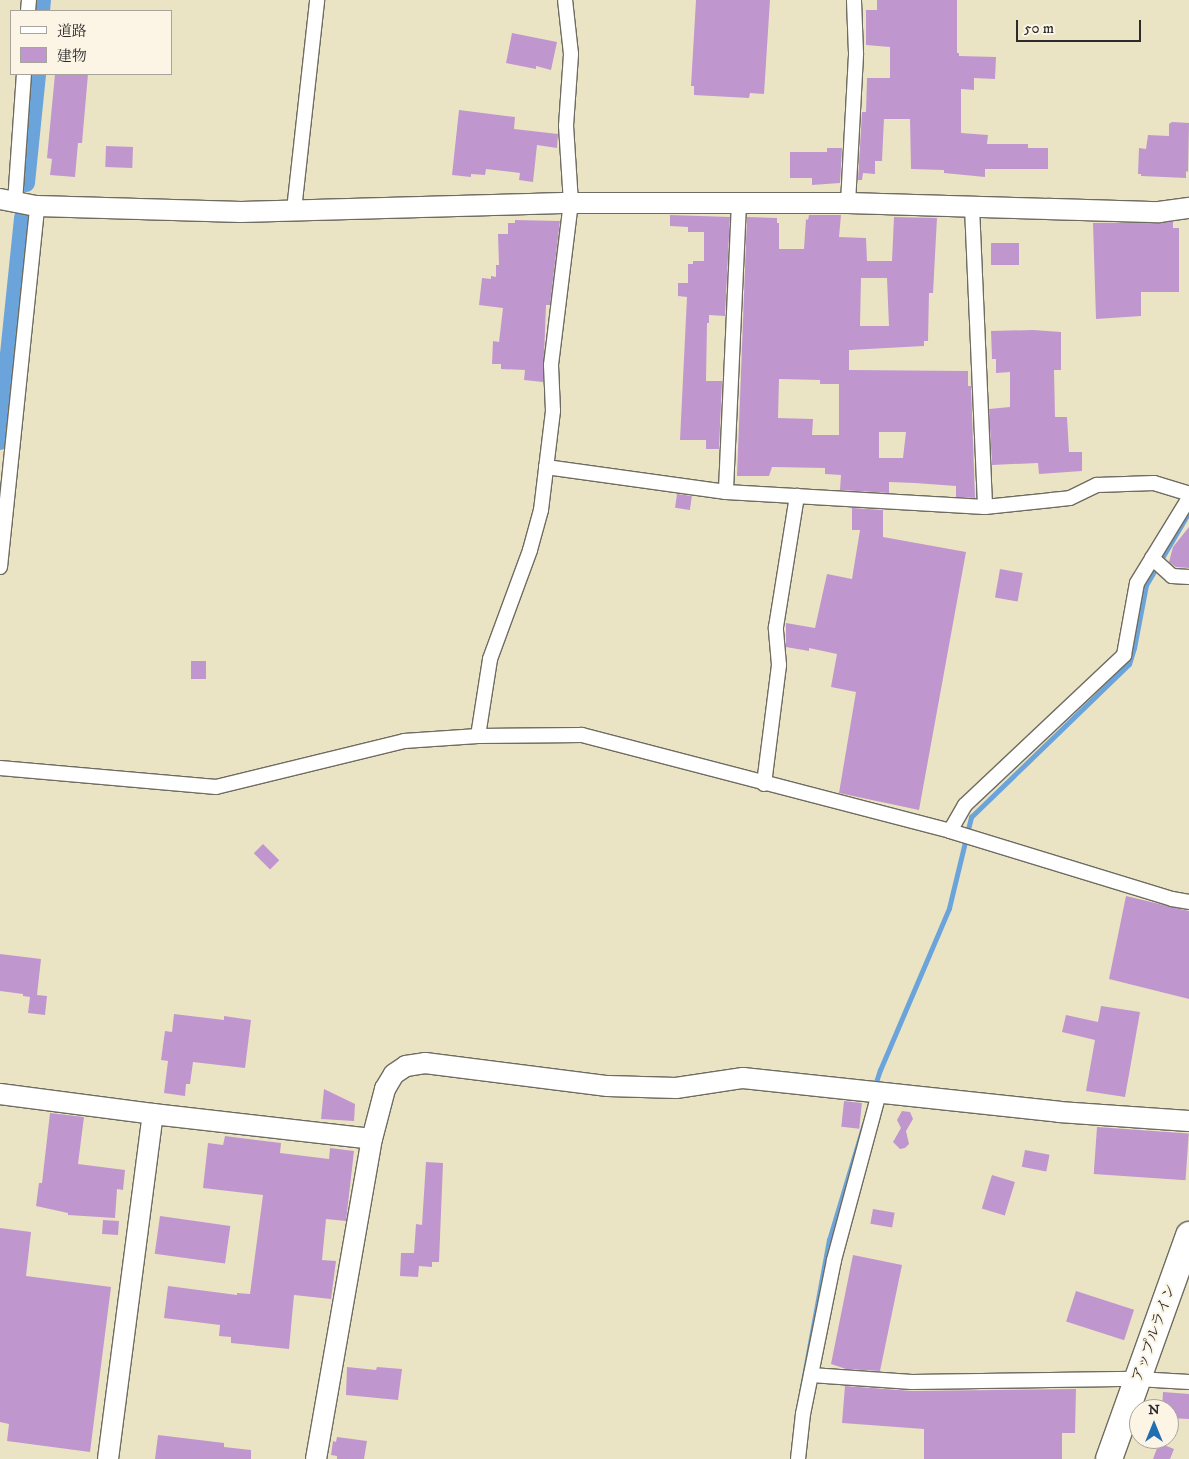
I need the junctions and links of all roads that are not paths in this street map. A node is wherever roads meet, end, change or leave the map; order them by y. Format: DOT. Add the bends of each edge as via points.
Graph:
graph roads {
  1 [pos="317,0"];
  2 [pos="565,0"];
  3 [pos="854,0"];
  4 [pos="24,75"];
  5 [pos="8,200"];
  6 [pos="571,203"];
  7 [pos="739,203"];
  8 [pos="848,203"];
  9 [pos="37,206"];
  10 [pos="972,207"];
  11 [pos="1189,208"];
  12 [pos="294,210"];
  13 [pos="546,467"];
  14 [pos="726,492"];
  15 [pos="797,496"];
  16 [pos="1189,496"];
  17 [pos="985,507"];
  18 [pos="1152,558"];
  19 [pos="0,567"];
  20 [pos="1189,577"];
  21 [pos="478,736"];
  22 [pos="0,768"];
  23 [pos="764,784"];
  24 [pos="950,831"];
  25 [pos="1189,902"];
  26 [pos="879,1093"];
  27 [pos="0,1094"];
  28 [pos="153,1114"];
  29 [pos="1189,1121"];
  30 [pos="372,1139"];
  31 [pos="1189,1235"];
  32 [pos="811,1375"];
  33 [pos="1137,1378"];
  34 [pos="1189,1382"];
  35 [pos="108,1459"];
  36 [pos="316,1459"];
  37 [pos="798,1459"];
  38 [pos="1108,1459"];
  1 -- 12 [label="street"];
  2 -- 6 [label="street" via="571,54 566,126"];
  3 -- 8 [label="street" via="856,53"];
  4 -- 5 [label="street"];
  5 -- 9 [label="street"];
  6 -- 7 [label="street"];
  6 -- 12 [label="street"];
  6 -- 13 [label="street" via="551,365 554,410"];
  7 -- 8 [label="street"];
  7 -- 14 [label="street"];
  8 -- 10 [label="street"];
  9 -- 12 [label="street" via="240,212"];
  9 -- 19 [label="street"];
  10 -- 11 [label="street" via="1159,212"];
  10 -- 17 [label="street"];
  13 -- 14 [label="street"];
  13 -- 21 [label="street" via="541,510 530,550 490,659"];
  14 -- 15 [label="street"];
  15 -- 17 [label="street"];
  15 -- 23 [label="street" via="776,627 780,665"];
  16 -- 17 [label="street" via="1154,483 1097,484 1070,498"];
  16 -- 18 [label="street"];
  18 -- 20 [label="street" via="1172,576"];
  18 -- 24 [label="street" via="1137,583 1124,655 965,804"];
  21 -- 22 [label="street" via="404,741 216,787"];
  21 -- 23 [label="street" via="582,735"];
  23 -- 24 [label="street"];
  24 -- 25 [label="street" via="1172,900"];
  26 -- 29 [label="street" via="1059,1112"];
  26 -- 30 [label="street" via="743,1078 676,1088 608,1086 425,1063 406,1066 394,1074 385,1089"];
  26 -- 32 [label="street" via="834,1260"];
  27 -- 28 [label="street"];
  28 -- 30 [label="street"];
  28 -- 35 [label="street"];
  30 -- 36 [label="street"];
  31 -- 33 [label="highway, アップルライン"];
  32 -- 33 [label="street" via="912,1382"];
  32 -- 37 [label="street"];
  33 -- 34 [label="street"];
  33 -- 38 [label="highway, アップルライン"];
}
